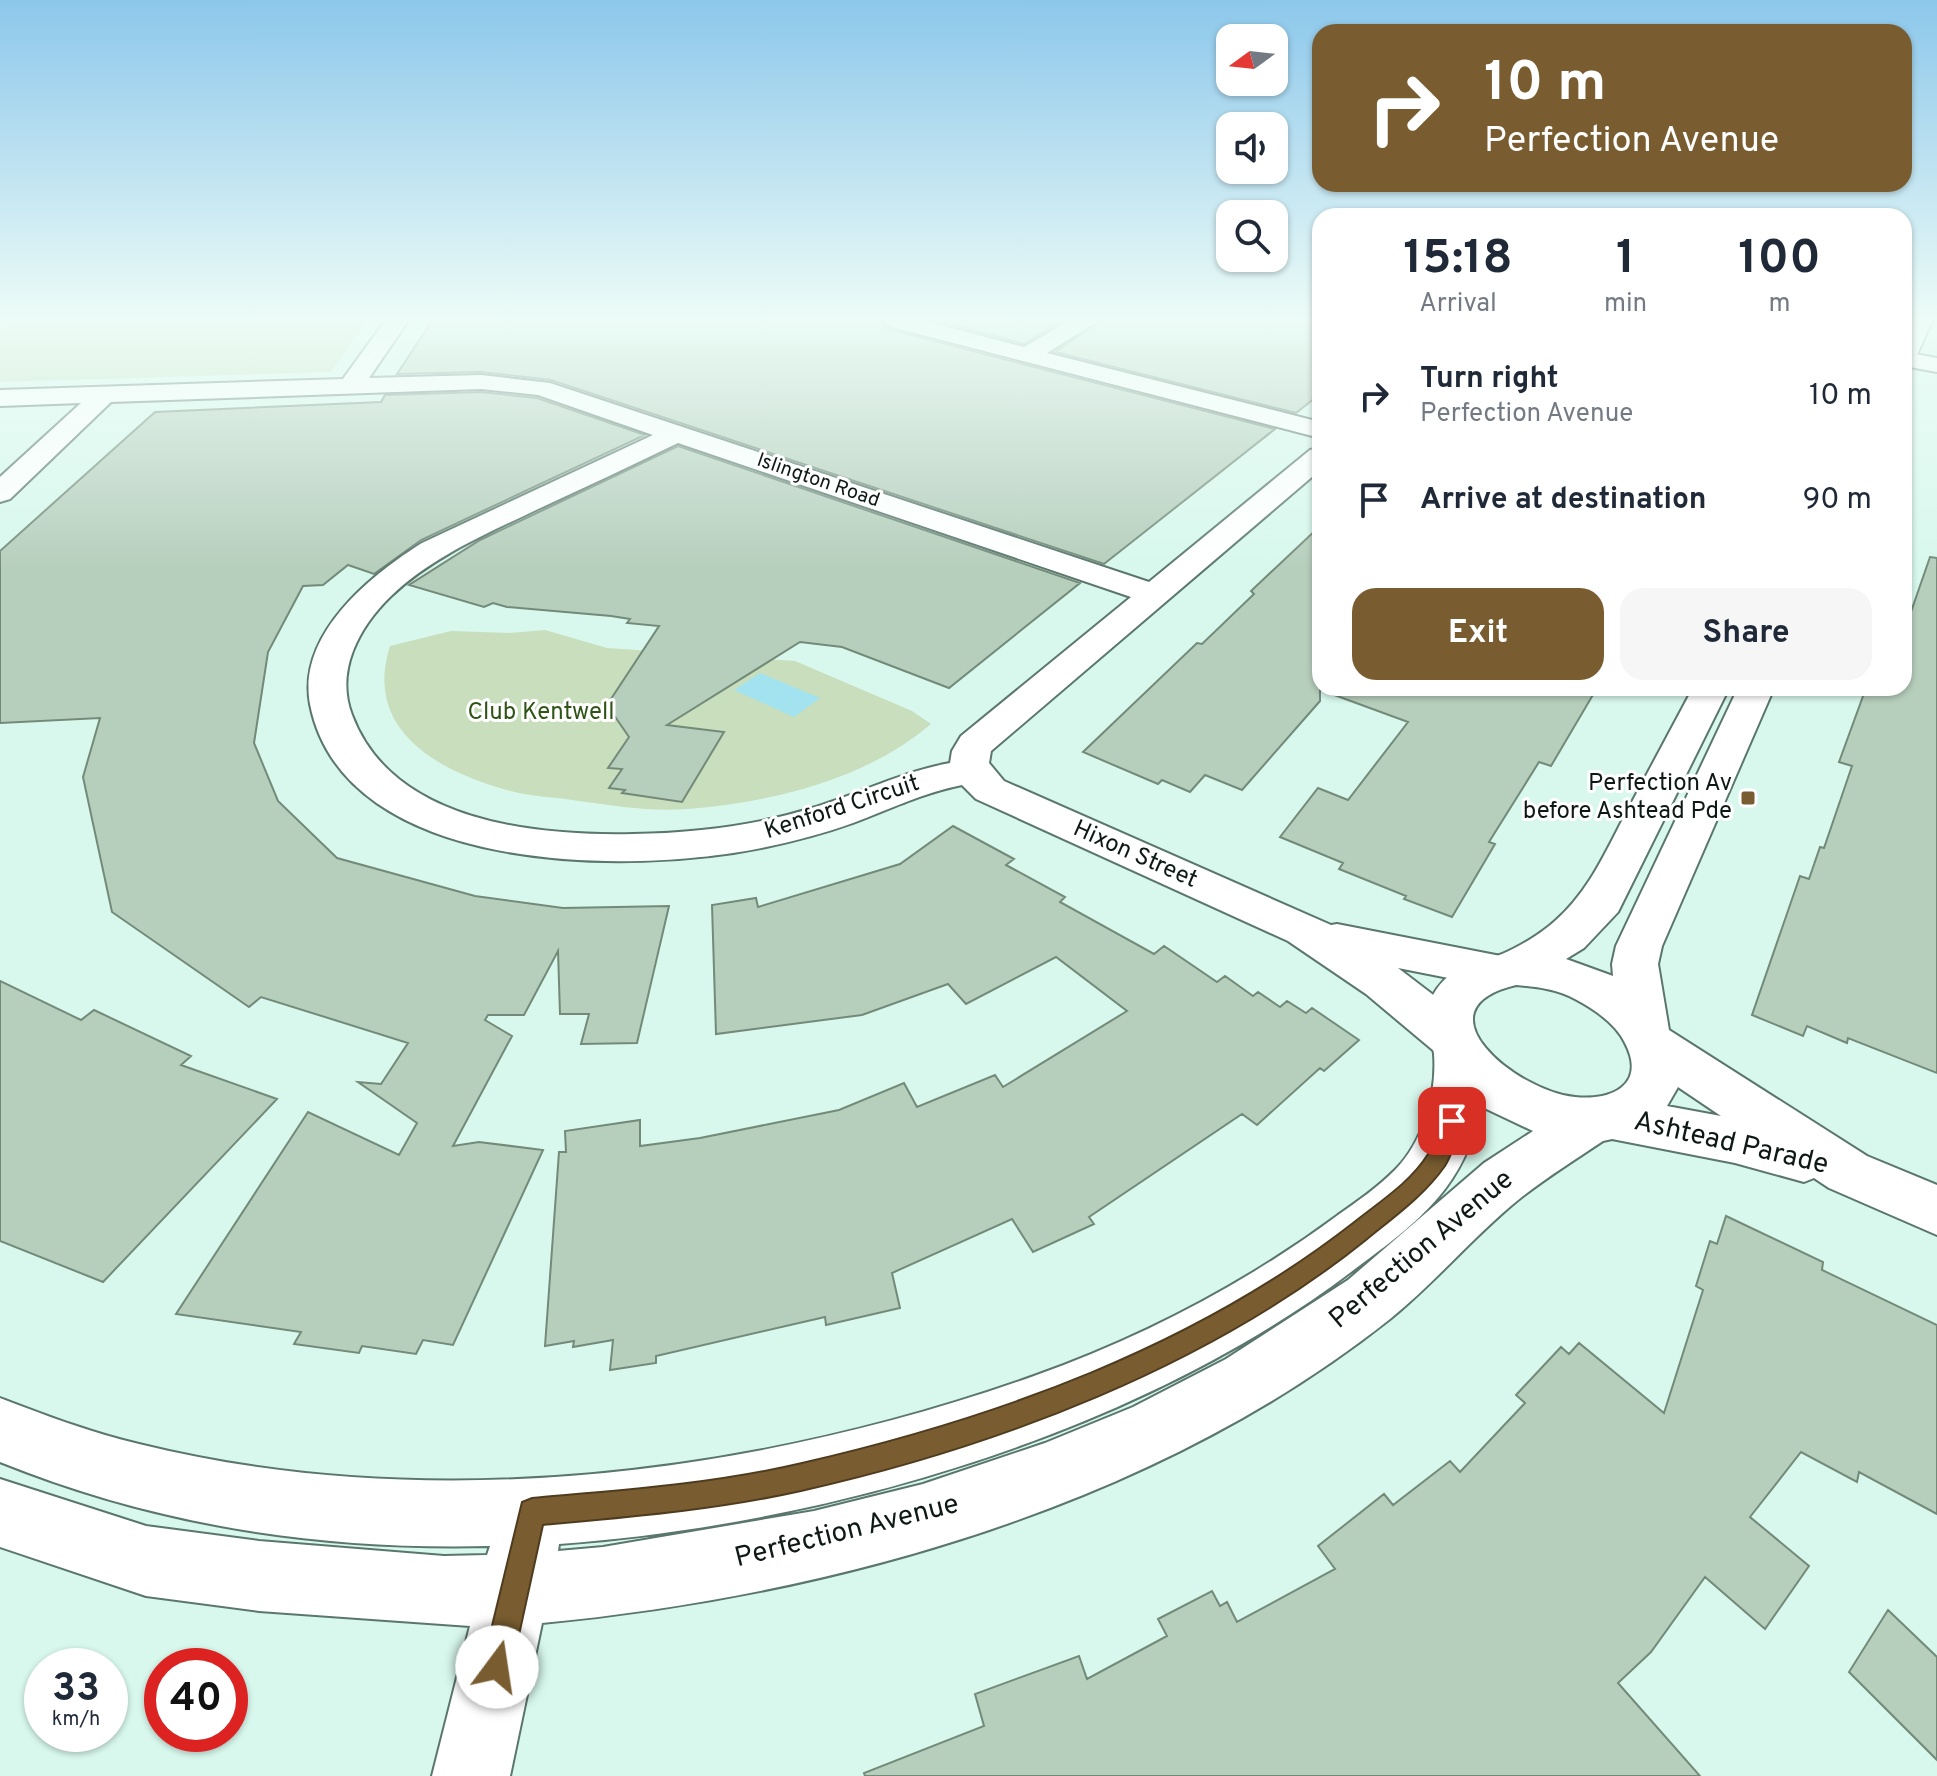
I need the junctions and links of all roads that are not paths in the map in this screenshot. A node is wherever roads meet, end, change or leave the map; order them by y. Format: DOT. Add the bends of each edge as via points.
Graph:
graph roads {
  1 [pos="95,404"];
  2 [pos="581,404"];
  3 [pos="1218,404"];
  4 [pos="1312,428"];
  5 [pos="676,434"];
  6 [pos="1312,463"];
  7 [pos="0,493"];
  8 [pos="1153,594"];
  9 [pos="1707,696"];
  10 [pos="1752,696"];
  11 [pos="971,771"];
  12 [pos="1304,930"];
  13 [pos="1505,969"];
  14 [pos="1649,1038"];
  15 [pos="1456,1045"];
  16 [pos="1602,1119"];
  17 [pos="1848,1172"];
  18 [pos="1937,1211"];
  19 [pos="0,1430"];
  20 [pos="532,1512"];
  21 [pos="0,1513"];
  22 [pos="516,1590"];
  23 [pos="471,1776"];
  1 -- 7 [label="street"];
  2 -- 5 [label="street, Islington Road"];
  3 -- 4 [label="street"];
  5 -- 8 [label="street, Islington Road"];
  5 -- 11 [label="street, Kenford Circuit" via="454,538 382,587 345,631 328,677 333,724 349,755 402,802 466,829 555,846 606,848 676,846 769,833 922,781"];
  6 -- 8 [label="street"];
  8 -- 11 [label="street" via="975,744"];
  9 -- 13 [label="street" via="1602,901 1574,931"];
  10 -- 14 [label="street" via="1639,946 1635,964"];
  11 -- 12 [label="street, Hixon Street" via="990,790"];
  12 -- 13 [label="street, Hixon Street" via="1358,946"];
  12 -- 15 [label="street, Hixon Street" via="1383,982"];
  13 -- 14 [label="street" via="1544,970 1574,978 1615,1001"];
  13 -- 15 [label="street" via="1471,979 1456,994 1449,1014"];
  14 -- 16 [label="street" via="1658,1067 1653,1089 1637,1107"];
  14 -- 17 [label="street, Ashtead Parade"];
  15 -- 16 [label="street" via="1476,1074 1529,1108 1560,1118"];
  15 -- 20 [label="street, Perfection Avenue" via="1452,1121 1438,1158 1415,1187 1265,1299 1128,1371 1021,1413 801,1477 697,1497"];
  16 -- 17 [label="street, Ashtead Parade" via="1735,1141"];
  16 -- 22 [label="street, Perfection Avenue" via="1503,1180 1369,1299 1312,1340 1154,1431 923,1518 814,1545 619,1579"];
  17 -- 18 [label="street, Ashtead Parade"];
  19 -- 20 [label="street, Perfection Avenue" via="141,1478 276,1502 406,1512"];
  20 -- 22 [label="street"];
  21 -- 22 [label="street, Perfection Avenue" via="146,1561 377,1587"];
  22 -- 23 [label="street"];
}
